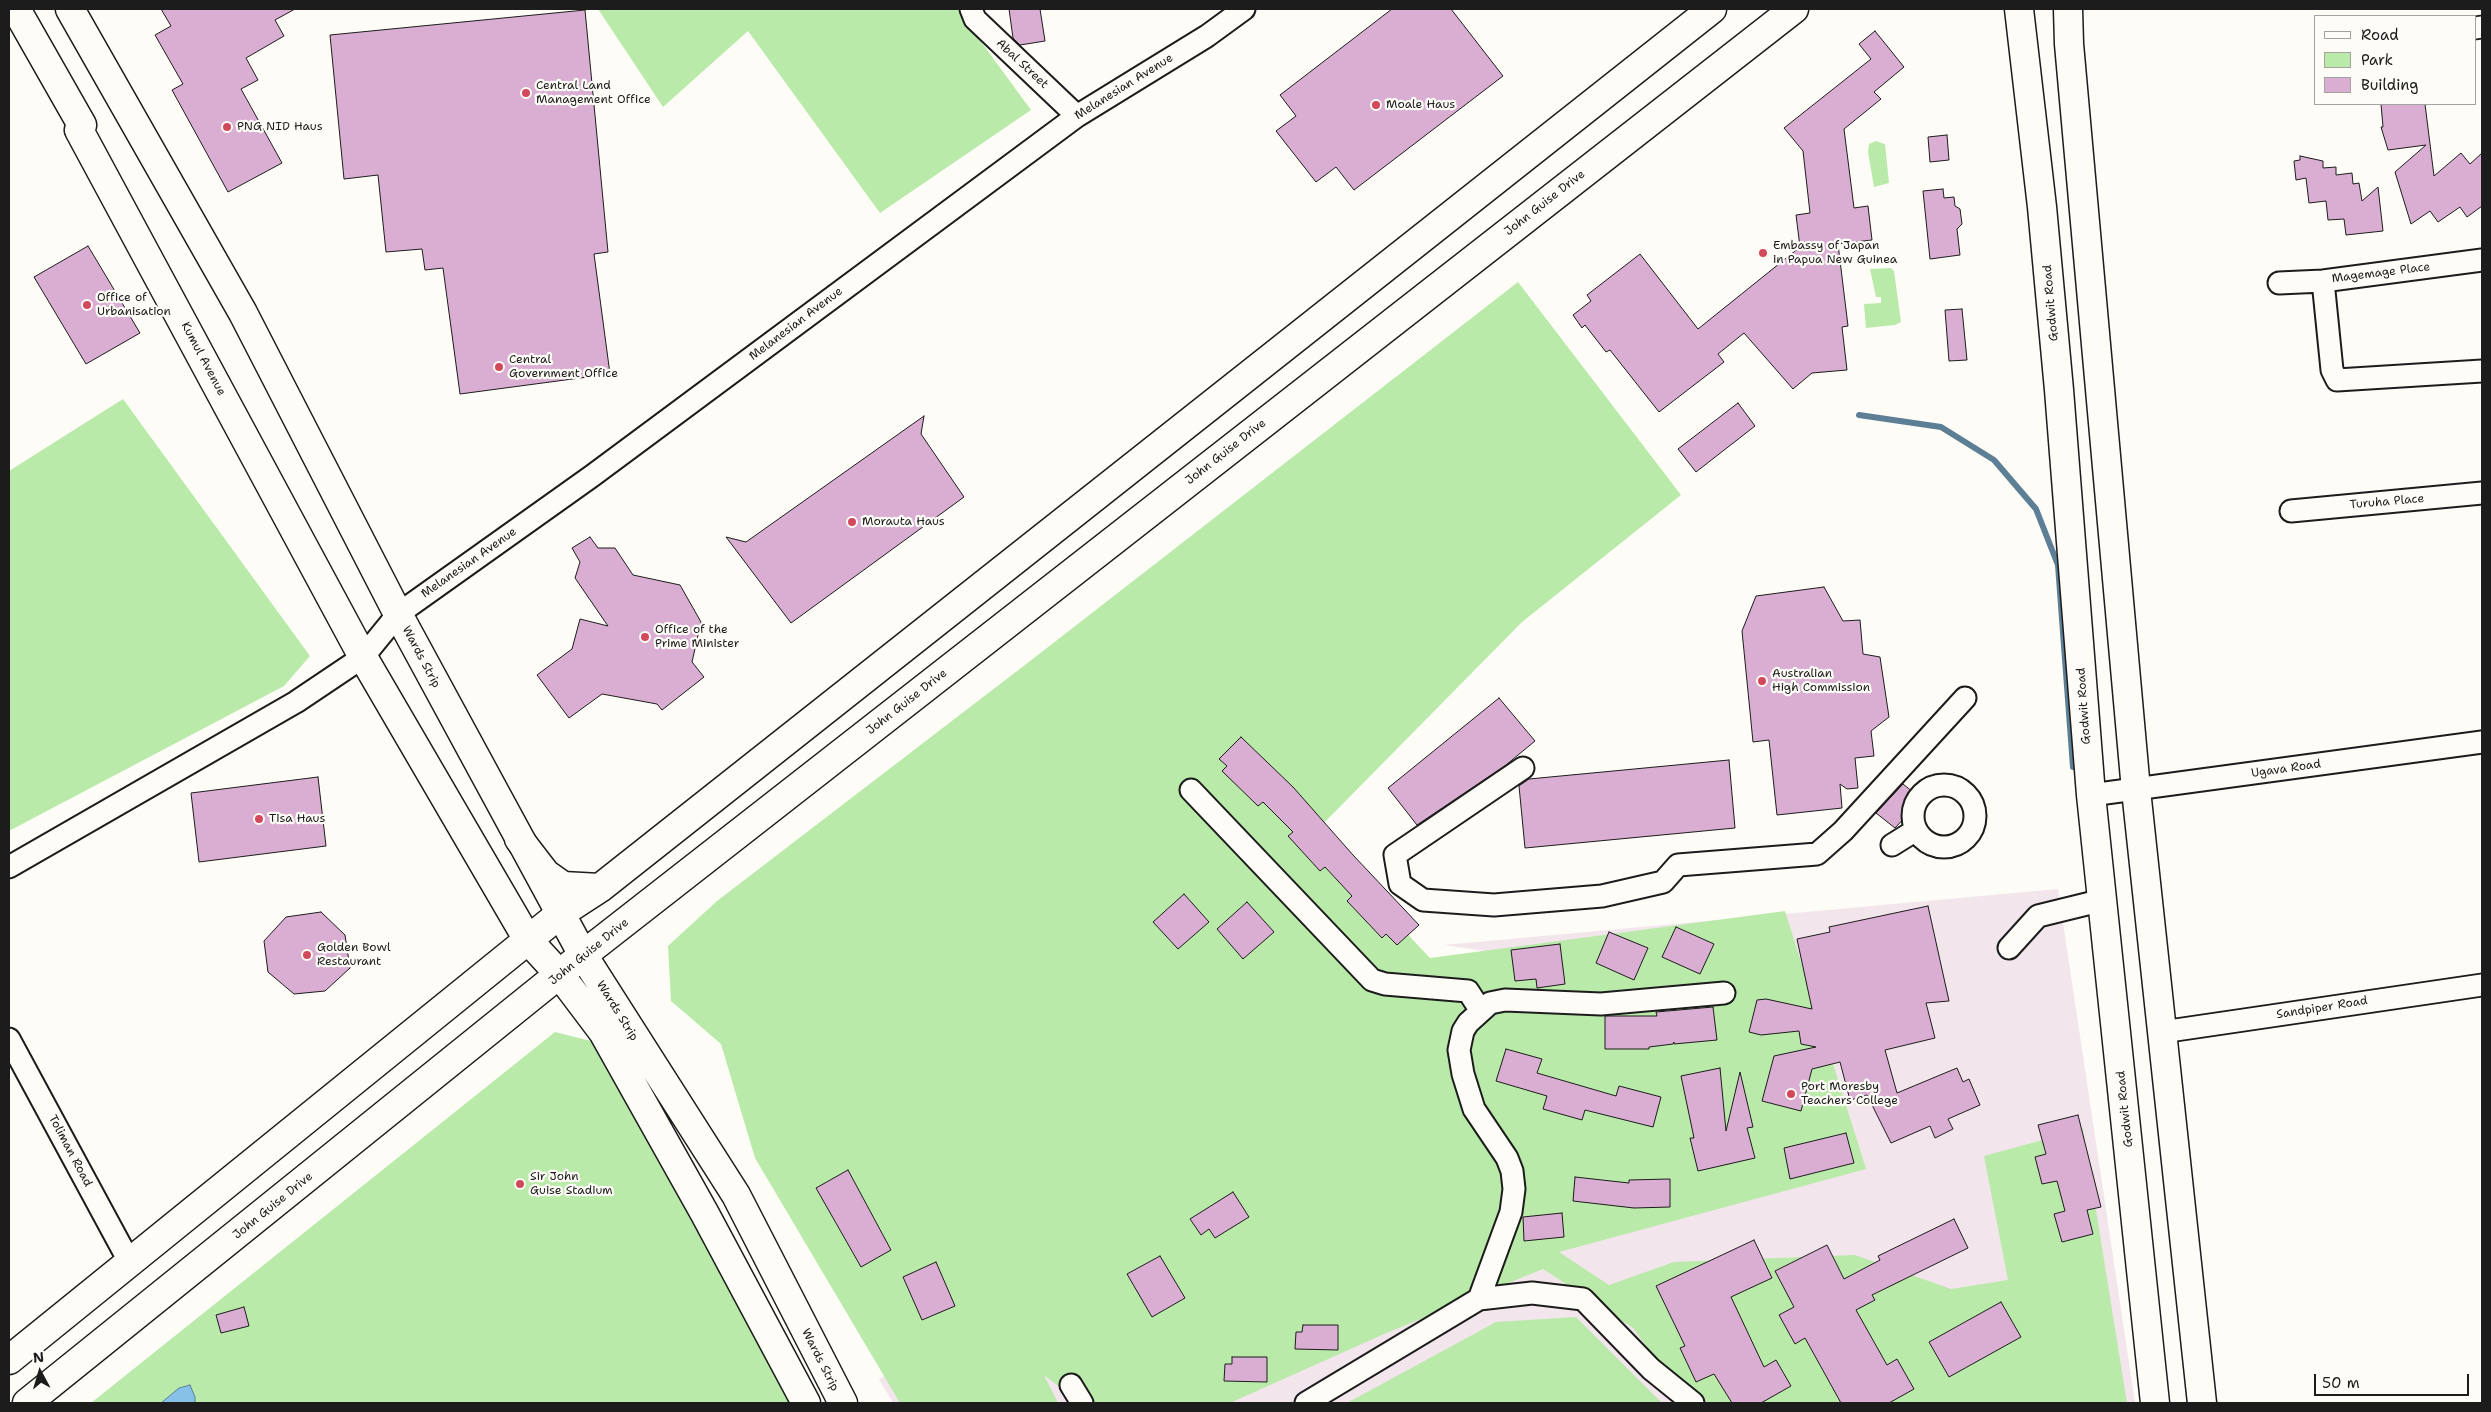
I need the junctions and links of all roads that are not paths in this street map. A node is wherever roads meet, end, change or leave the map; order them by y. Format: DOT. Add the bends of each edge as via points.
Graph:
graph roads {
  1 [pos="16,9"];
  2 [pos="70,9"];
  3 [pos="971,9"];
  4 [pos="1244,9"];
  5 [pos="1712,9"];
  6 [pos="1794,9"];
  7 [pos="2019,9"];
  8 [pos="2068,9"];
  9 [pos="1078,116"];
  10 [pos="2482,260"];
  11 [pos="2323,281"];
  12 [pos="2279,283"];
  13 [pos="2482,371"];
  14 [pos="2482,493"];
  15 [pos="2291,512"];
  16 [pos="398,614"];
  17 [pos="363,657"];
  18 [pos="1965,698"];
  19 [pos="2482,742"];
  20 [pos="1523,768"];
  21 [pos="1899,771"];
  22 [pos="1191,790"];
  23 [pos="1926,790"];
  24 [pos="2136,790"];
  25 [pos="2090,795"];
  26 [pos="1916,830"];
  27 [pos="519,839"];
  28 [pos="1892,845"];
  29 [pos="9,867"];
  30 [pos="600,888"];
  31 [pos="2103,900"];
  32 [pos="560,914"];
  33 [pos="528,940"];
  34 [pos="2009,948"];
  35 [pos="583,955"];
  36 [pos="560,975"];
  37 [pos="2482,985"];
  38 [pos="1724,992"];
  39 [pos="1480,1011"];
  40 [pos="2162,1032"];
  41 [pos="9,1039"];
  42 [pos="130,1263"];
  43 [pos="1479,1299"];
  44 [pos="9,1360"];
  45 [pos="1071,1385"];
  46 [pos="27,1403"];
  47 [pos="806,1403"];
  48 [pos="843,1403"];
  49 [pos="1082,1403"];
  50 [pos="1306,1403"];
  51 [pos="1693,1403"];
  52 [pos="2156,1403"];
  53 [pos="2202,1403"];
  1 -- 17 [label="main road, Kumul Avenue" via="82,126 79,130"];
  2 -- 16 [label="main road" via="243,313"];
  3 -- 9 [label="street, Abal Street" via="975,19"];
  4 -- 9 [label="street, Melanesian Avenue" via="1207,36"];
  5 -- 30 [label="main road"];
  6 -- 35 [label="main road, John Guise Drive"];
  7 -- 25 [label="main road, Godwit Road" via="2058,381"];
  8 -- 24 [label="main road"];
  9 -- 16 [label="street, Melanesian Avenue" via="592,476"];
  10 -- 11 [label="street, Magemage Place"];
  11 -- 12 [label="street, Magemage Place"];
  11 -- 13 [label="street" via="2332,370 2337,380"];
  14 -- 15 [label="street, Turuha Place"];
  16 -- 17 [label="street, Melanesian Avenue"];
  16 -- 27 [label="main road, Wards Strip"];
  17 -- 29 [label="street, Melanesian Avenue" via="296,702"];
  17 -- 33 [label="main road, Wards Strip"];
  18 -- 21 [label="street"];
  19 -- 24 [label="street, Ugava Road"];
  20 -- 21 [label="street" via="1395,855 1400,884 1423,900 1494,906 1602,896 1663,882 1678,865 1817,854 1844,831"];
  21 -- 23 [label="street"];
  22 -- 39 [label="street" via="1372,980 1385,984 1468,990"];
  23 -- 26 [label="street" via="1919,797 1913,813"];
  23 -- 26 [label="street" via="1933,786 1950,786 1965,793 1974,808 1972,827 1959,842 1945,846 1930,843"];
  24 -- 25 [label="street, Ugava Road"];
  24 -- 40 [label="main road"];
  25 -- 31 [label="main road, Godwit Road"];
  26 -- 28 [label="street"];
  27 -- 30 [label="main road" via="546,874 563,886"];
  27 -- 32 [label="main road, Wards Strip"];
  30 -- 32 [label="main road"];
  31 -- 34 [label="street" via="2038,916"];
  31 -- 52 [label="main road, Godwit Road"];
  32 -- 33 [label="main road"];
  32 -- 35 [label="main road, Wards Strip"];
  33 -- 36 [label="main road, Wards Strip"];
  33 -- 42 [label="main road"];
  35 -- 36 [label="main road, John Guise Drive"];
  35 -- 48 [label="main road, Wards Strip" via="736,1195"];
  36 -- 46 [label="main road, John Guise Drive"];
  36 -- 47 [label="main road, Wards Strip" via="603,1032"];
  37 -- 40 [label="street, Sandpiper Road"];
  38 -- 39 [label="street" via="1601,1004 1505,1000 1490,1003"];
  39 -- 43 [label="street" via="1463,1031 1459,1050 1463,1074 1474,1109 1512,1171 1514,1189 1511,1212"];
  40 -- 53 [label="main road"];
  41 -- 42 [label="street, Toliman Road"];
  42 -- 44 [label="main road"];
  43 -- 50 [label="street"];
  43 -- 51 [label="street" via="1532,1293 1583,1299 1650,1369"];
  45 -- 49 [label="street"];
}
